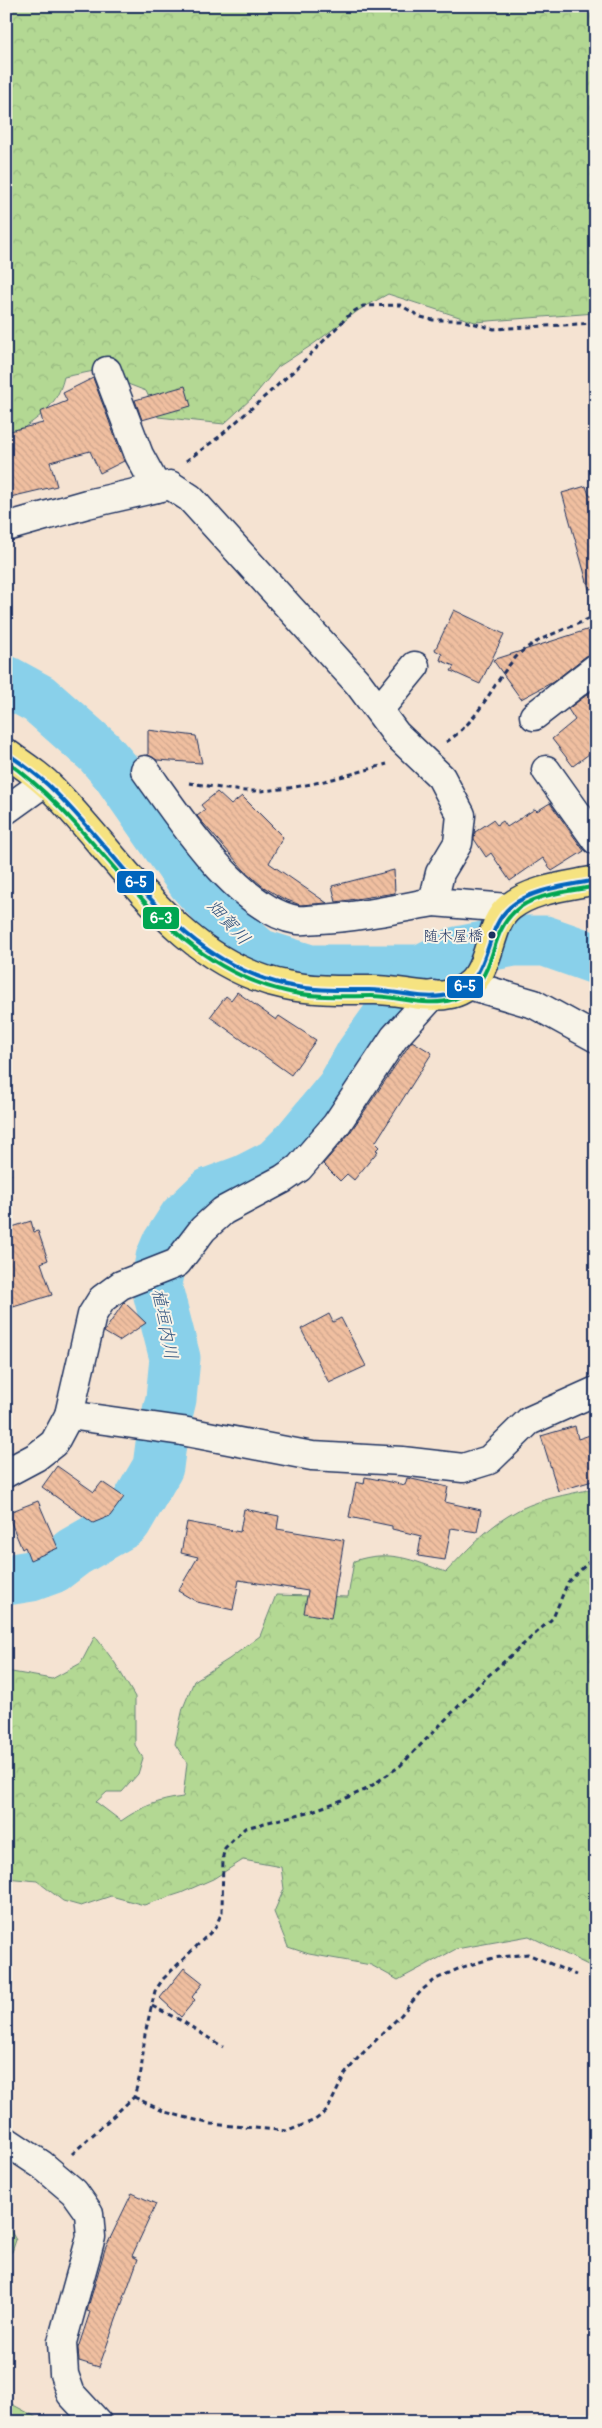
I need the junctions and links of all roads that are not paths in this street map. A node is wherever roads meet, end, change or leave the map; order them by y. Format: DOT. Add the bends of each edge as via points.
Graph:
graph roads {
  1 [pos="107,372"];
  2 [pos="164,487"];
  3 [pos="6,527"];
  4 [pos="415,666"];
  5 [pos="596,668"];
  6 [pos="379,710"];
  7 [pos="534,716"];
  8 [pos="6,753"];
  9 [pos="145,770"];
  10 [pos="546,770"];
  11 [pos="45,782"];
  12 [pos="6,810"];
  13 [pos="596,840"];
  14 [pos="596,880"];
  15 [pos="433,902"];
  16 [pos="504,914"];
  17 [pos="476,976"];
  18 [pos="413,993"];
  19 [pos="596,1038"];
  20 [pos="596,1391"];
  21 [pos="69,1415"];
  22 [pos="6,1473"];
  23 [pos="6,2141"];
  24 [pos="97,2422"];
  1 -- 2 [label="street" via="139,455"];
  2 -- 3 [label="street"];
  2 -- 6 [label="street" via="190,498"];
  4 -- 6 [label="street"];
  5 -- 7 [label="street"];
  6 -- 15 [label="street" via="396,734 441,777 461,815 458,843 440,874"];
  8 -- 11 [label="main road"];
  9 -- 15 [label="street" via="201,846 239,889 269,909 297,920"];
  10 -- 13 [label="street"];
  11 -- 12 [label="street"];
  11 -- 18 [label="main road" via="159,910 213,955 251,975 286,985"];
  14 -- 16 [label="main road" via="522,898"];
  15 -- 16 [label="street"];
  16 -- 17 [label="main road"];
  17 -- 18 [label="main road" via="452,994"];
  17 -- 19 [label="street"];
  18 -- 21 [label="street" via="394,1038 336,1125 299,1168 222,1211 203,1228 177,1263 121,1285 102,1299 90,1322"];
  20 -- 21 [label="street" via="529,1421 489,1460 463,1468 312,1456 182,1431"];
  21 -- 22 [label="street" via="54,1443"];
  23 -- 24 [label="street" via="74,2192 88,2213 91,2236 62,2342 64,2374 71,2394"];
}
